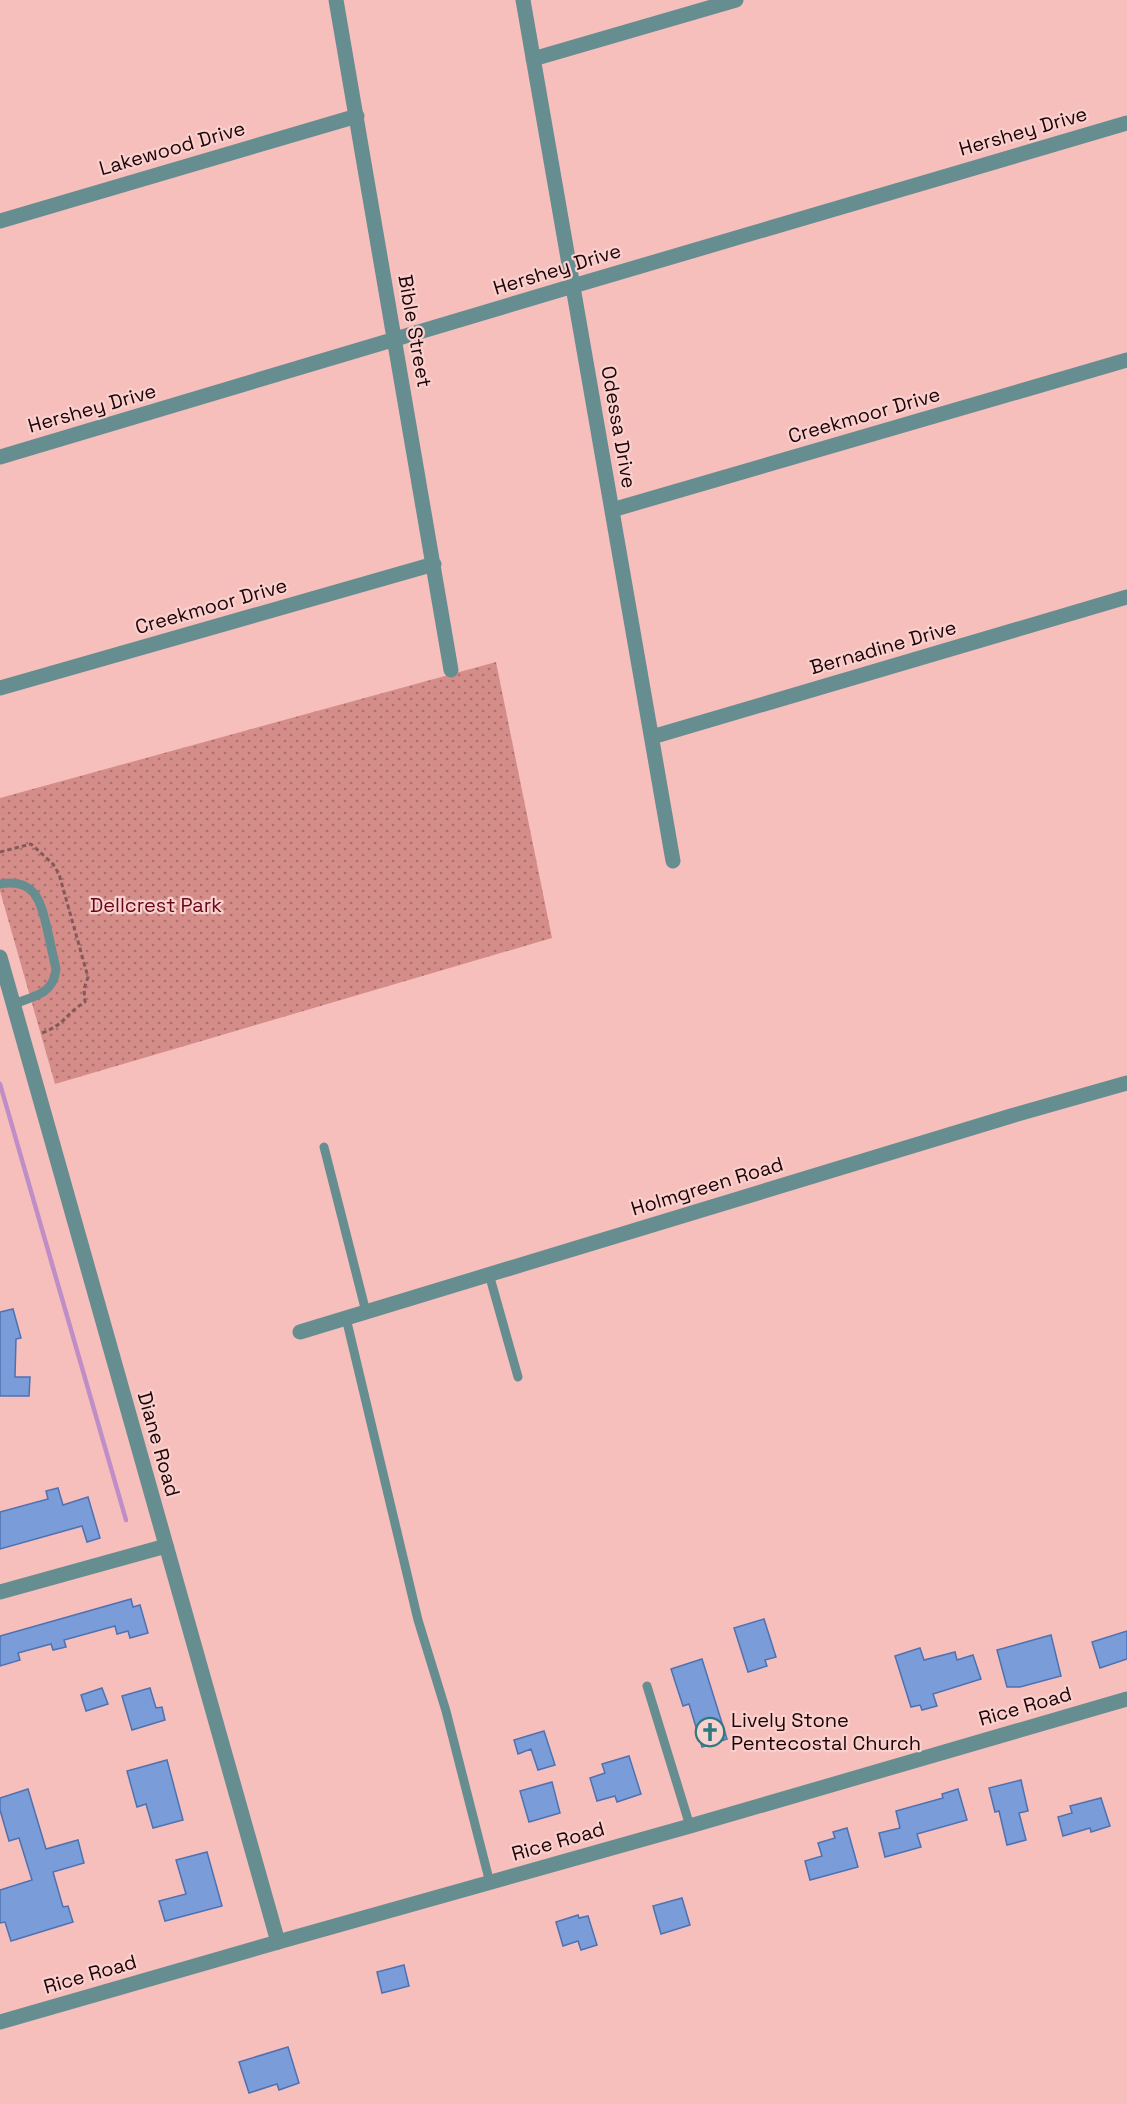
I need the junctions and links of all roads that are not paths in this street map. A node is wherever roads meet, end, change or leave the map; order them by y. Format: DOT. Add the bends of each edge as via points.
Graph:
graph roads {
  1 [pos="336,0"];
  2 [pos="523,0"];
  3 [pos="736,0"];
  4 [pos="533,59"];
  5 [pos="357,117"];
  6 [pos="1127,123"];
  7 [pos="0,221"];
  8 [pos="573,286"];
  9 [pos="394,339"];
  10 [pos="1127,360"];
  11 [pos="0,457"];
  12 [pos="612,510"];
  13 [pos="434,564"];
  14 [pos="1127,597"];
  15 [pos="451,670"];
  16 [pos="0,688"];
  17 [pos="652,737"];
  18 [pos="673,861"];
  19 [pos="0,884"];
  20 [pos="0,957"];
  21 [pos="13,1004"];
  22 [pos="1127,1083"];
  23 [pos="324,1147"];
  24 [pos="489,1274"];
  25 [pos="366,1312"];
  26 [pos="346,1318"];
  27 [pos="300,1332"];
  28 [pos="518,1377"];
  29 [pos="166,1546"];
  30 [pos="0,1592"];
  31 [pos="647,1686"];
  32 [pos="1127,1699"];
  33 [pos="690,1826"];
  34 [pos="490,1882"];
  35 [pos="278,1942"];
  36 [pos="0,2022"];
  1 -- 5 [label="street, Bible Street"];
  2 -- 4 [label="street, Odessa Drive"];
  3 -- 4 [label="street"];
  4 -- 8 [label="street, Odessa Drive"];
  5 -- 7 [label="street, Lakewood Drive"];
  5 -- 9 [label="street, Bible Street"];
  6 -- 8 [label="street, Hershey Drive"];
  8 -- 9 [label="street, Hershey Drive"];
  8 -- 12 [label="street, Odessa Drive"];
  9 -- 11 [label="street, Hershey Drive"];
  9 -- 13 [label="street, Bible Street"];
  10 -- 12 [label="street, Creekmoor Drive"];
  12 -- 17 [label="street, Odessa Drive"];
  13 -- 15 [label="street, Bible Street"];
  13 -- 16 [label="street, Creekmoor Drive"];
  14 -- 17 [label="street, Bernadine Drive"];
  17 -- 18 [label="street, Odessa Drive"];
  19 -- 21 [label="lane" via="25,884 41,902 56,969 51,987"];
  20 -- 21 [label="street, Diane Road"];
  21 -- 29 [label="street, Diane Road"];
  22 -- 24 [label="street, Holmgreen Road"];
  23 -- 25 [label="lane"];
  24 -- 25 [label="street, Holmgreen Road"];
  24 -- 28 [label="lane"];
  25 -- 26 [label="street, Holmgreen Road"];
  26 -- 27 [label="street, Holmgreen Road"];
  26 -- 34 [label="lane" via="413,1600"];
  29 -- 30 [label="street"];
  29 -- 35 [label="street, Diane Road"];
  31 -- 33 [label="lane"];
  32 -- 33 [label="street, Rice Road"];
  33 -- 34 [label="street, Rice Road"];
  34 -- 35 [label="street, Rice Road"];
  35 -- 36 [label="street, Rice Road"];
}
